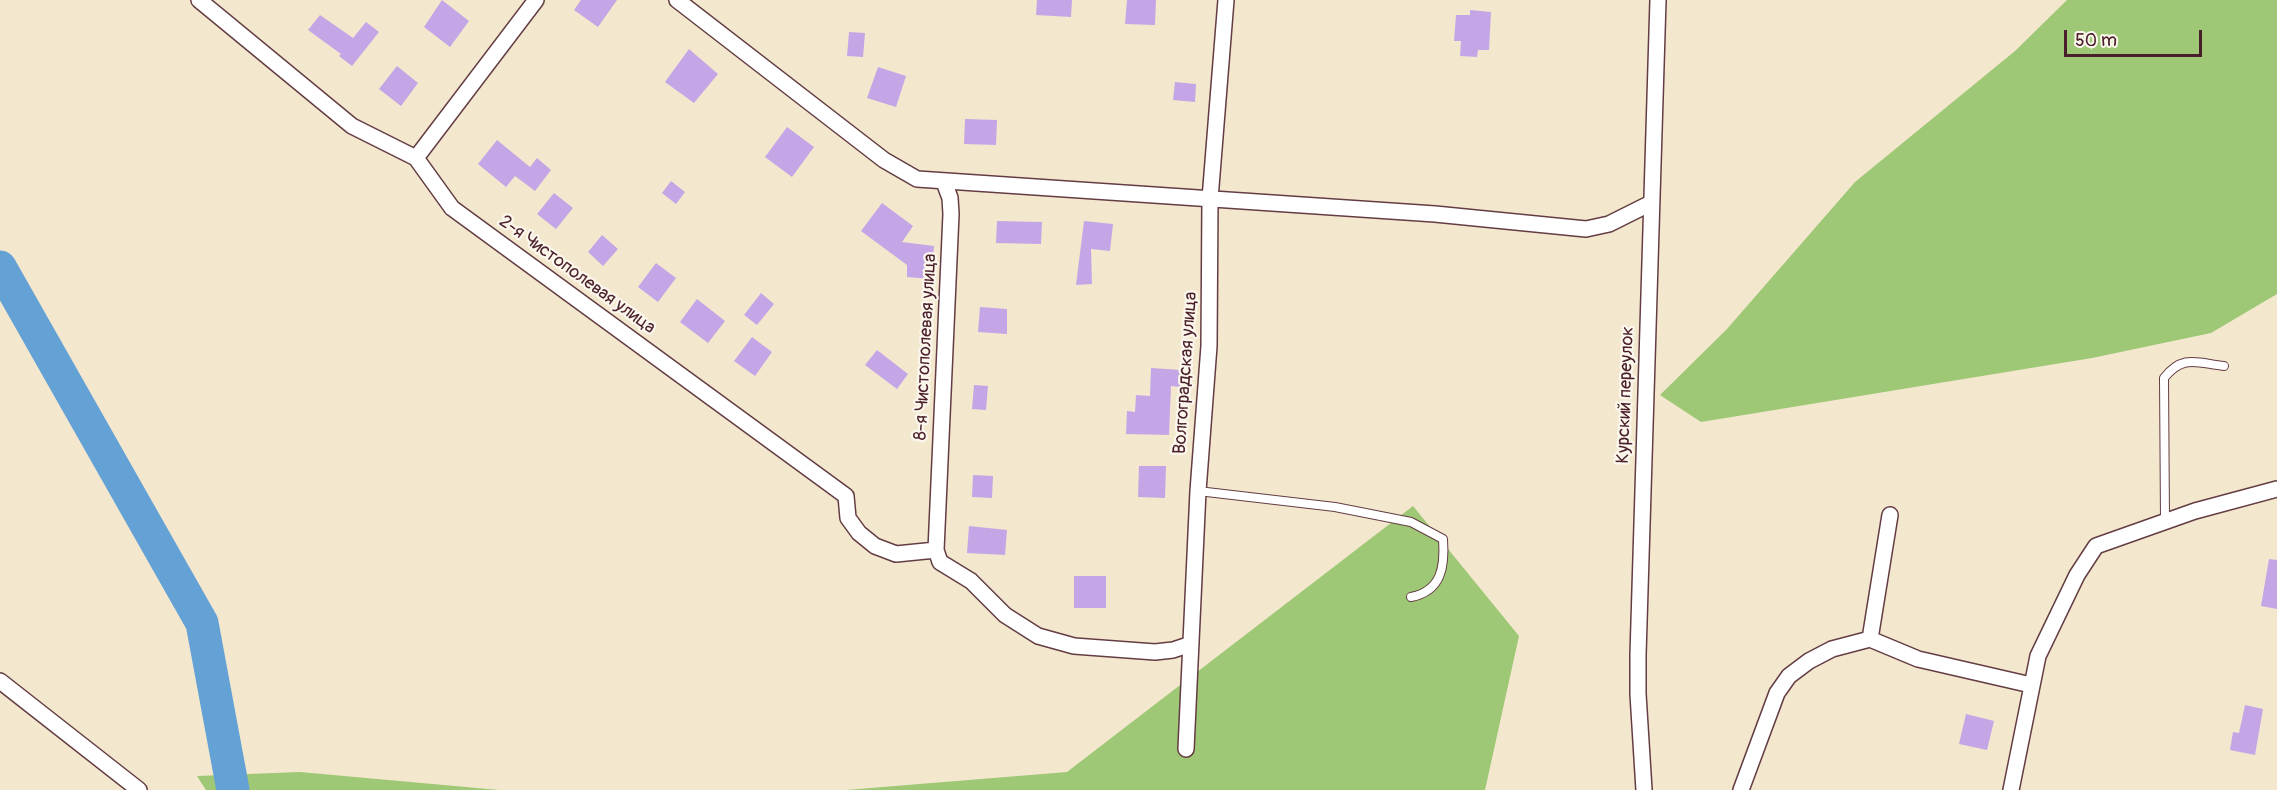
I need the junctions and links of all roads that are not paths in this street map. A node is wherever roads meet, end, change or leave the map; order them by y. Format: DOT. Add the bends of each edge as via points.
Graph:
graph roads {
  1 [pos="199,0"];
  2 [pos="536,0"];
  3 [pos="677,0"];
  4 [pos="1226,0"];
  5 [pos="1658,0"];
  6 [pos="416,158"];
  7 [pos="944,182"];
  8 [pos="1210,199"];
  9 [pos="1651,203"];
  10 [pos="2224,366"];
  11 [pos="2277,489"];
  12 [pos="1198,491"];
  13 [pos="1890,515"];
  14 [pos="2165,521"];
  15 [pos="936,550"];
  16 [pos="1411,597"];
  17 [pos="1870,639"];
  18 [pos="1191,644"];
  19 [pos="0,681"];
  20 [pos="2031,685"];
  21 [pos="1186,749"];
  22 [pos="139,790"];
  23 [pos="1644,790"];
  24 [pos="1741,790"];
  25 [pos="2012,790"];
  1 -- 6 [label="street, 2-я Чистополевая улица" via="352,126"];
  2 -- 6 [label="street"];
  3 -- 7 [label="street" via="900,171 917,180"];
  4 -- 8 [label="street, Волгоградская улица"];
  5 -- 9 [label="street, Курский переулок"];
  6 -- 15 [label="street, 2-я Чистополевая улица" via="452,208 846,496 848,518 875,546 896,554"];
  7 -- 8 [label="street"];
  7 -- 15 [label="street, 8-я Чистополевая улица" via="951,214"];
  8 -- 9 [label="street" via="1586,229 1609,225"];
  8 -- 12 [label="street, Волгоградская улица" via="1210,336"];
  9 -- 23 [label="street, Курский переулок" via="1638,664"];
  10 -- 14 [label="lane" via="2188,362 2174,365 2164,378"];
  11 -- 14 [label="street"];
  12 -- 16 [label="lane" via="1335,507 1412,522 1443,539 1445,563 1436,584 1424,595"];
  12 -- 18 [label="street, Волгоградская улица"];
  13 -- 17 [label="street"];
  14 -- 20 [label="street" via="2096,546 2077,575 2037,656"];
  15 -- 18 [label="street" via="939,562 971,581 1005,615 1038,636 1074,646 1155,652"];
  17 -- 20 [label="street" via="1918,659"];
  17 -- 24 [label="street" via="1832,649 1789,676 1765,721"];
  18 -- 21 [label="street, Волгоградская улица"];
  19 -- 22 [label="street"];
  20 -- 25 [label="street"];
}
